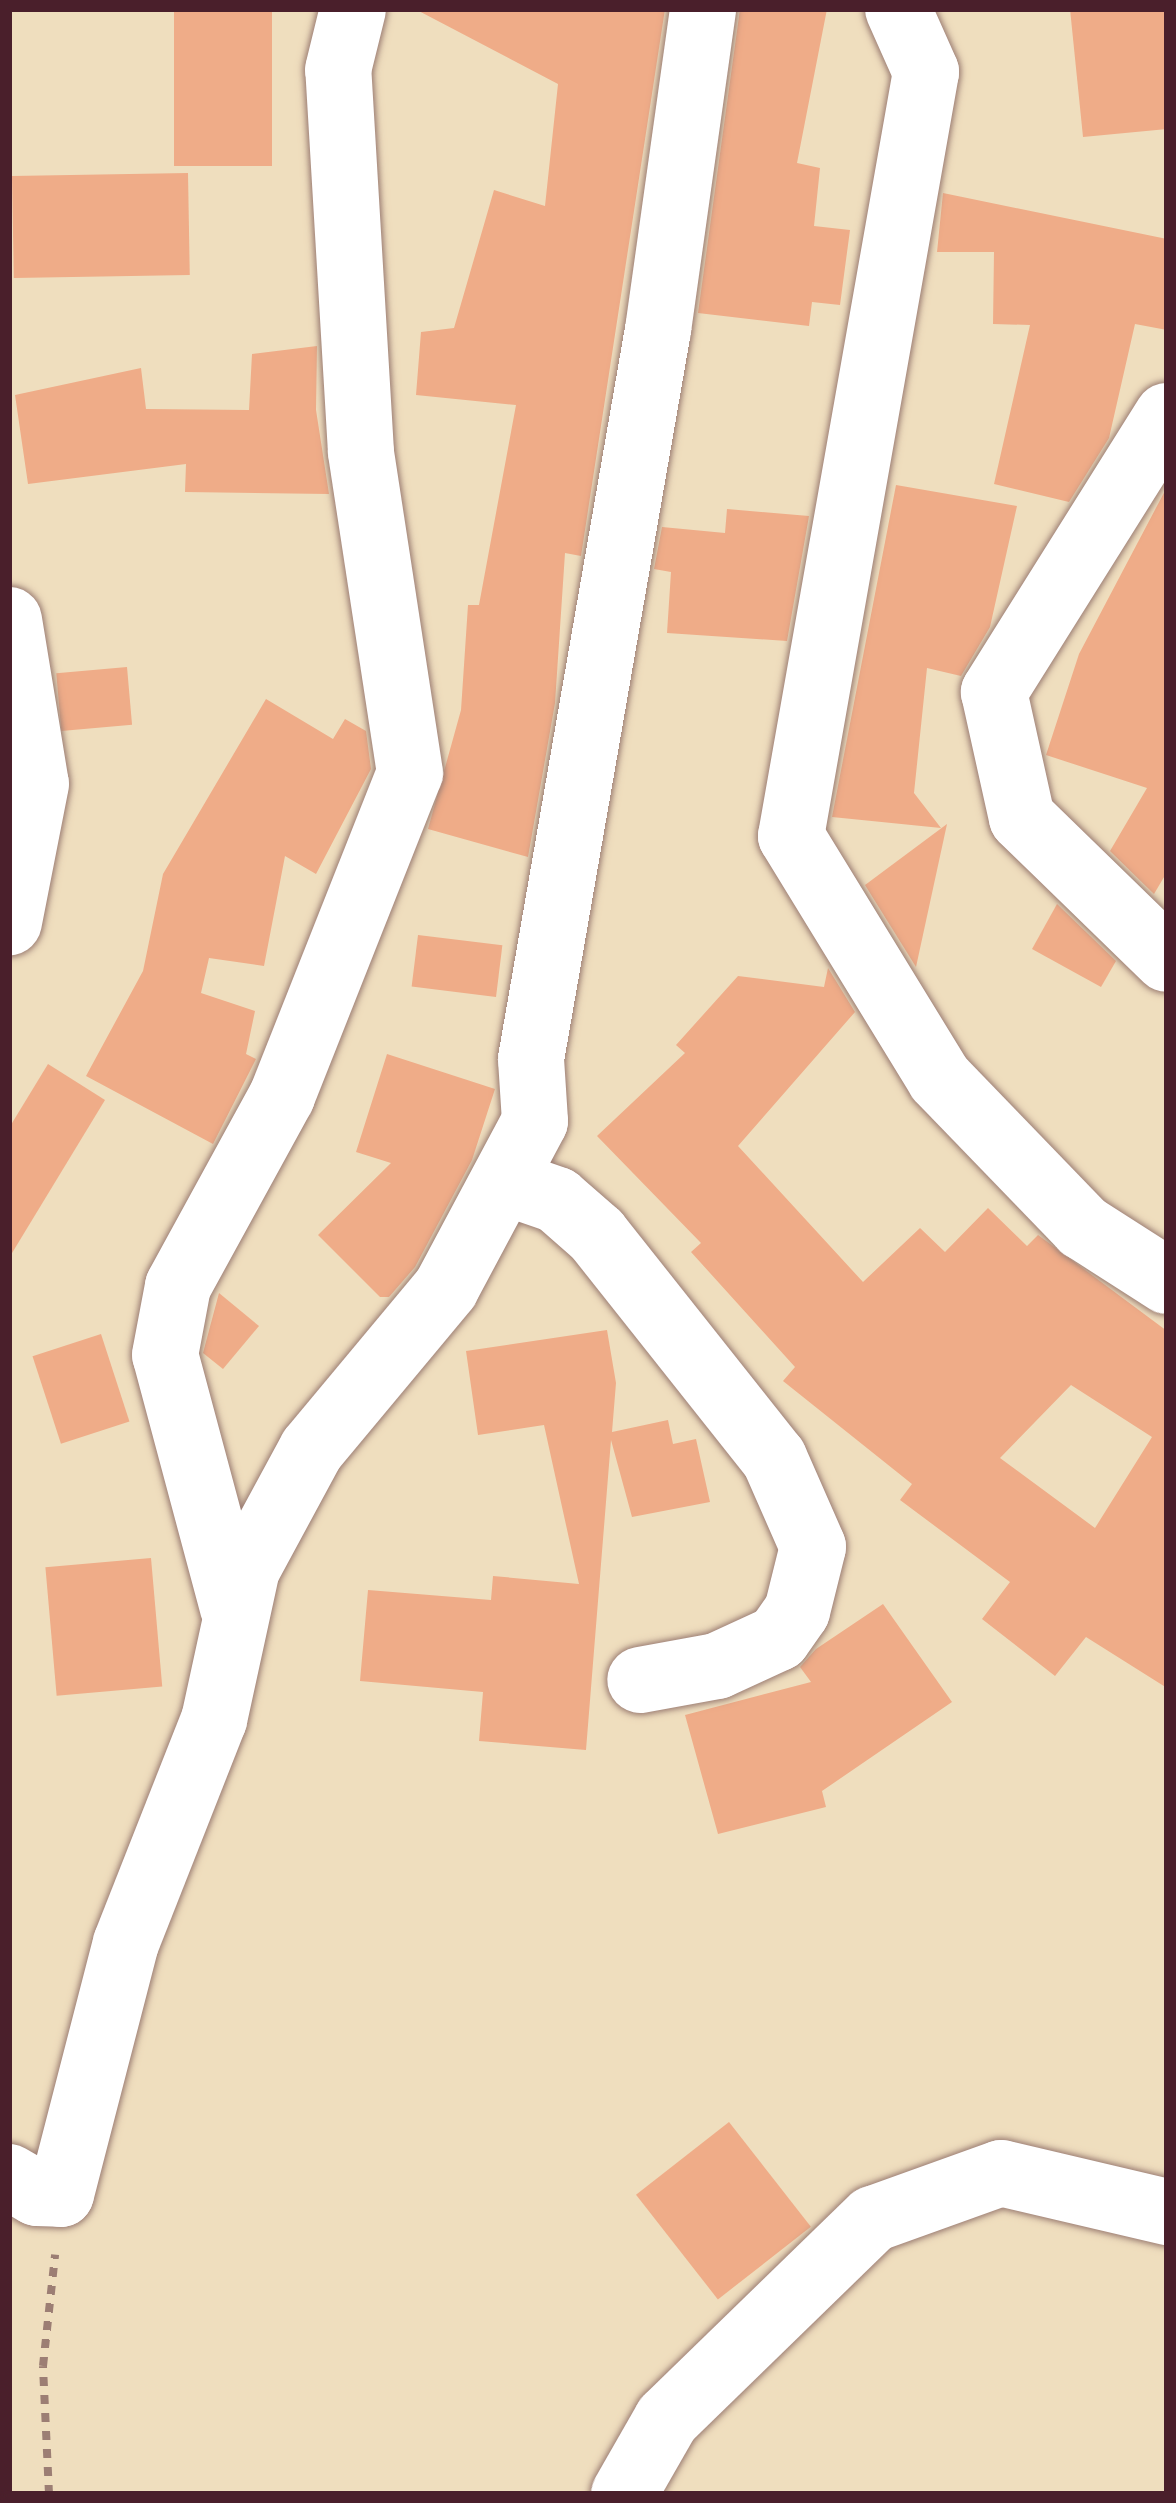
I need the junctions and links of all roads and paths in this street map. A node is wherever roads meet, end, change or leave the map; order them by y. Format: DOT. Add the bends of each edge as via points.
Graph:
graph roads {
  1 [pos="353,9"];
  2 [pos="703,9"];
  3 [pos="898,9"];
  4 [pos="1167,416"];
  5 [pos="9,620"];
  6 [pos="22,789"];
  7 [pos="9,922"];
  8 [pos="1167,959"];
  9 [pos="508,1183"];
  10 [pos="1167,1281"];
  11 [pos="233,1608"];
  12 [pos="640,1680"];
  13 [pos="35,2185"];
  14 [pos="1167,2212"];
  15 [pos="49,2494"];
  16 [pos="624,2494"];
  1 -- 11 [label="street" via="338,70 361,452 410,772 282,1096 178,1286 165,1355"];
  2 -- 9 [label="street" via="658,330 531,1059 535,1121"];
  3 -- 10 [label="street" via="926,72 791,836 940,1079 1083,1227"];
  4 -- 8 [label="street" via="994,692 1022,818"];
  5 -- 6 [label="street"];
  6 -- 7 [label="street"];
  9 -- 11 [label="street" via="446,1288 313,1449"];
  9 -- 12 [label="street" via="557,1200 597,1235 774,1458 813,1547 797,1611 778,1638 717,1666"];
  11 -- 13 [label="street" via="214,1720"];
  13 -- 15 [label="path"];
  14 -- 16 [label="street" via="1001,2173 873,2219 668,2420"];
}
